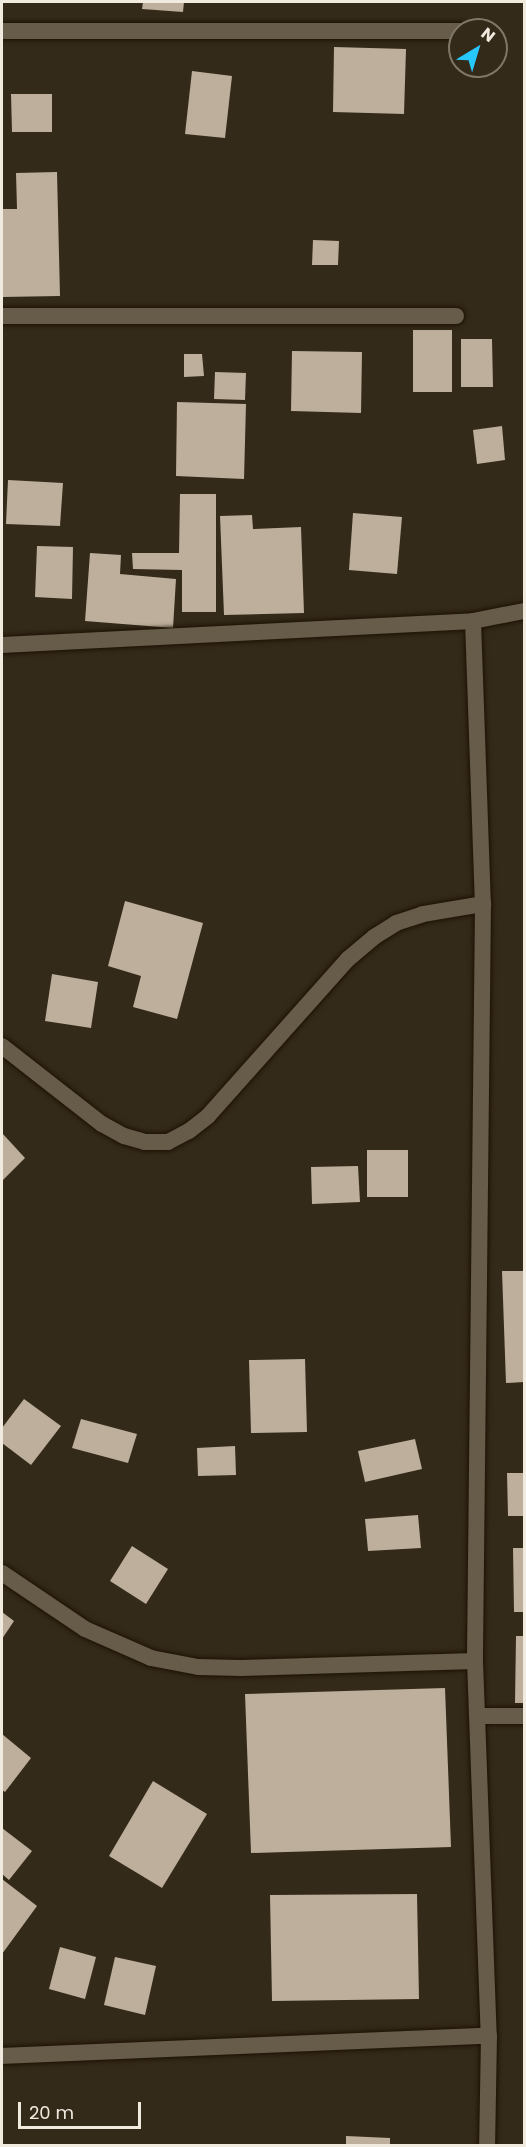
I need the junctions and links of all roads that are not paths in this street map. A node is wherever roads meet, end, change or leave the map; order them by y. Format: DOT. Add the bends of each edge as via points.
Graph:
graph roads {
  1 [pos="2,31"];
  2 [pos="448,31"];
  3 [pos="2,315"];
  4 [pos="456,316"];
  5 [pos="525,611"];
  6 [pos="473,621"];
  7 [pos="2,645"];
  8 [pos="483,904"];
  9 [pos="2,1046"];
  10 [pos="2,1573"];
  11 [pos="475,1661"];
  12 [pos="477,1716"];
  13 [pos="525,1716"];
  14 [pos="489,2036"];
  15 [pos="2,2056"];
  16 [pos="487,2145"];
  1 -- 2 [label="street"];
  3 -- 4 [label="street"];
  5 -- 6 [label="street"];
  6 -- 7 [label="street"];
  6 -- 8 [label="street"];
  8 -- 9 [label="street" via="423,914 396,923 374,937 348,958 208,1116 168,1142 145,1142 102,1124"];
  8 -- 11 [label="street"];
  10 -- 11 [label="street" via="85,1629 151,1659 198,1667 241,1668"];
  11 -- 12 [label="street"];
  12 -- 13 [label="street"];
  12 -- 14 [label="street"];
  14 -- 15 [label="street"];
  14 -- 16 [label="street"];
}
